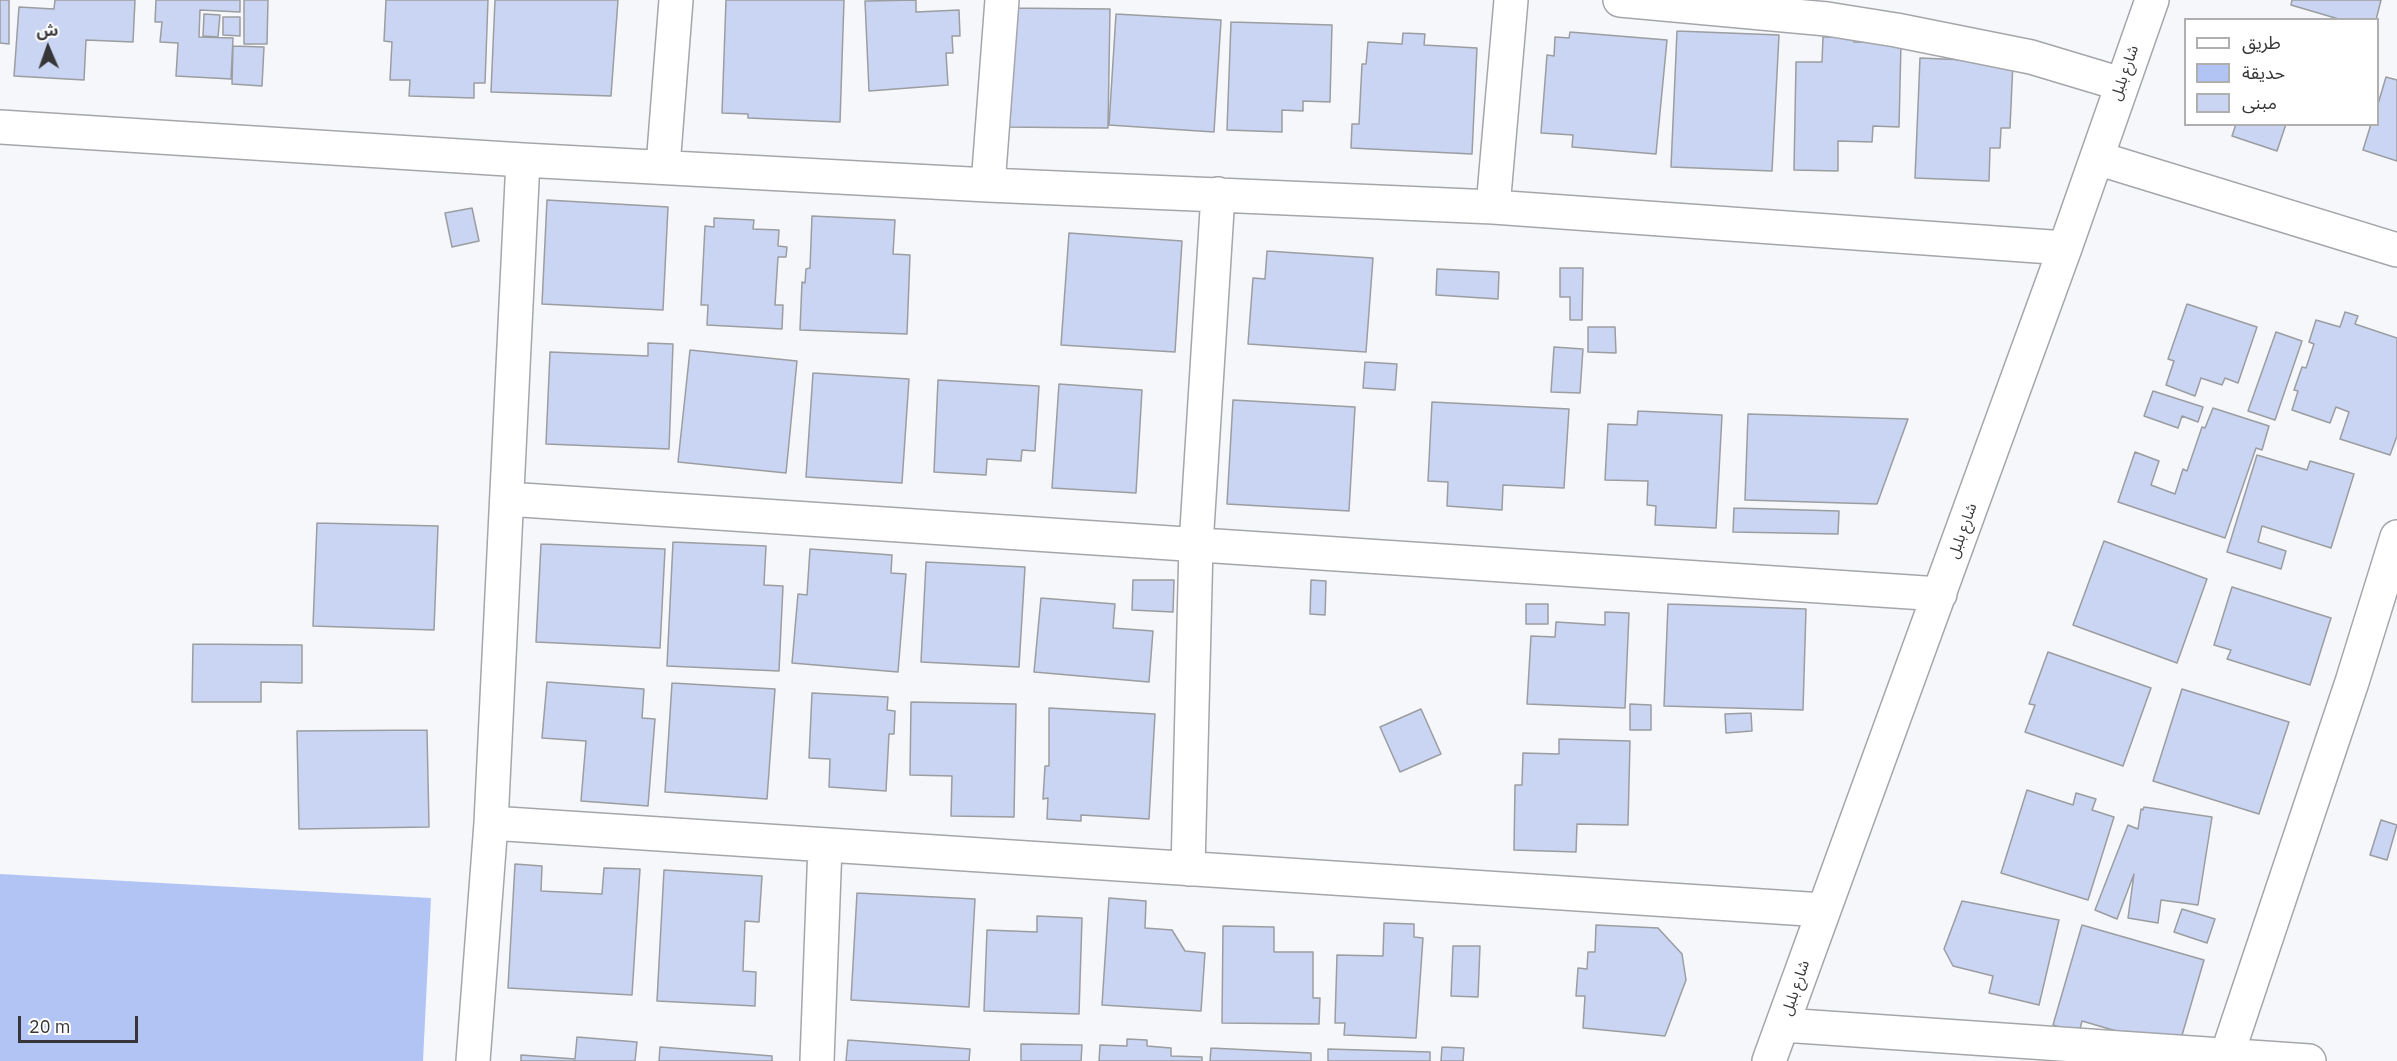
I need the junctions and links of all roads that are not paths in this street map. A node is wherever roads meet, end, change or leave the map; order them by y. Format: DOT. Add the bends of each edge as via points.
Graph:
graph roads {
  1 [pos="676,0"];
  2 [pos="1002,0"];
  3 [pos="1510,0"];
  4 [pos="1620,0"];
  5 [pos="2152,0"];
  6 [pos="2121,84"];
  7 [pos="0,127"];
  8 [pos="2097,158"];
  9 [pos="523,160"];
  10 [pos="663,166"];
  11 [pos="988,185"];
  12 [pos="1218,194"];
  13 [pos="1492,207"];
  14 [pos="2065,248"];
  15 [pos="2397,250"];
  16 [pos="507,499"];
  17 [pos="2397,537"];
  18 [pos="1196,545"];
  19 [pos="1940,594"];
  20 [pos="2386,610"];
  21 [pos="491,823"];
  22 [pos="825,845"];
  23 [pos="1188,869"];
  24 [pos="1823,910"];
  25 [pos="1783,1025"];
  26 [pos="2227,1055"];
  27 [pos="473,1061"];
  28 [pos="817,1061"];
  29 [pos="1770,1061"];
  30 [pos="2309,1061"];
  1 -- 10 [label="street"];
  2 -- 11 [label="street"];
  3 -- 13 [label="street"];
  4 -- 6 [label="street" via="1827,19 1896,30 2031,57"];
  5 -- 6 [label="street, شارع بلبل"];
  6 -- 8 [label="street, شارع بلبل"];
  7 -- 9 [label="street"];
  8 -- 14 [label="street, شارع بلبل"];
  8 -- 15 [label="street"];
  9 -- 10 [label="street"];
  9 -- 16 [label="street"];
  10 -- 11 [label="street"];
  11 -- 12 [label="street"];
  12 -- 13 [label="street"];
  12 -- 18 [label="street"];
  13 -- 14 [label="street"];
  14 -- 19 [label="street, شارع بلبل"];
  16 -- 18 [label="street"];
  16 -- 21 [label="street"];
  17 -- 20 [label="street"];
  18 -- 19 [label="street"];
  18 -- 23 [label="street"];
  19 -- 24 [label="street, شارع بلبل"];
  20 -- 26 [label="street" via="2352,682"];
  21 -- 22 [label="street"];
  21 -- 27 [label="street"];
  22 -- 23 [label="street"];
  22 -- 28 [label="street"];
  23 -- 24 [label="street"];
  24 -- 25 [label="street, شارع بلبل"];
  25 -- 26 [label="street"];
  25 -- 29 [label="street, شارع بلبل"];
  26 -- 30 [label="street"];
}
